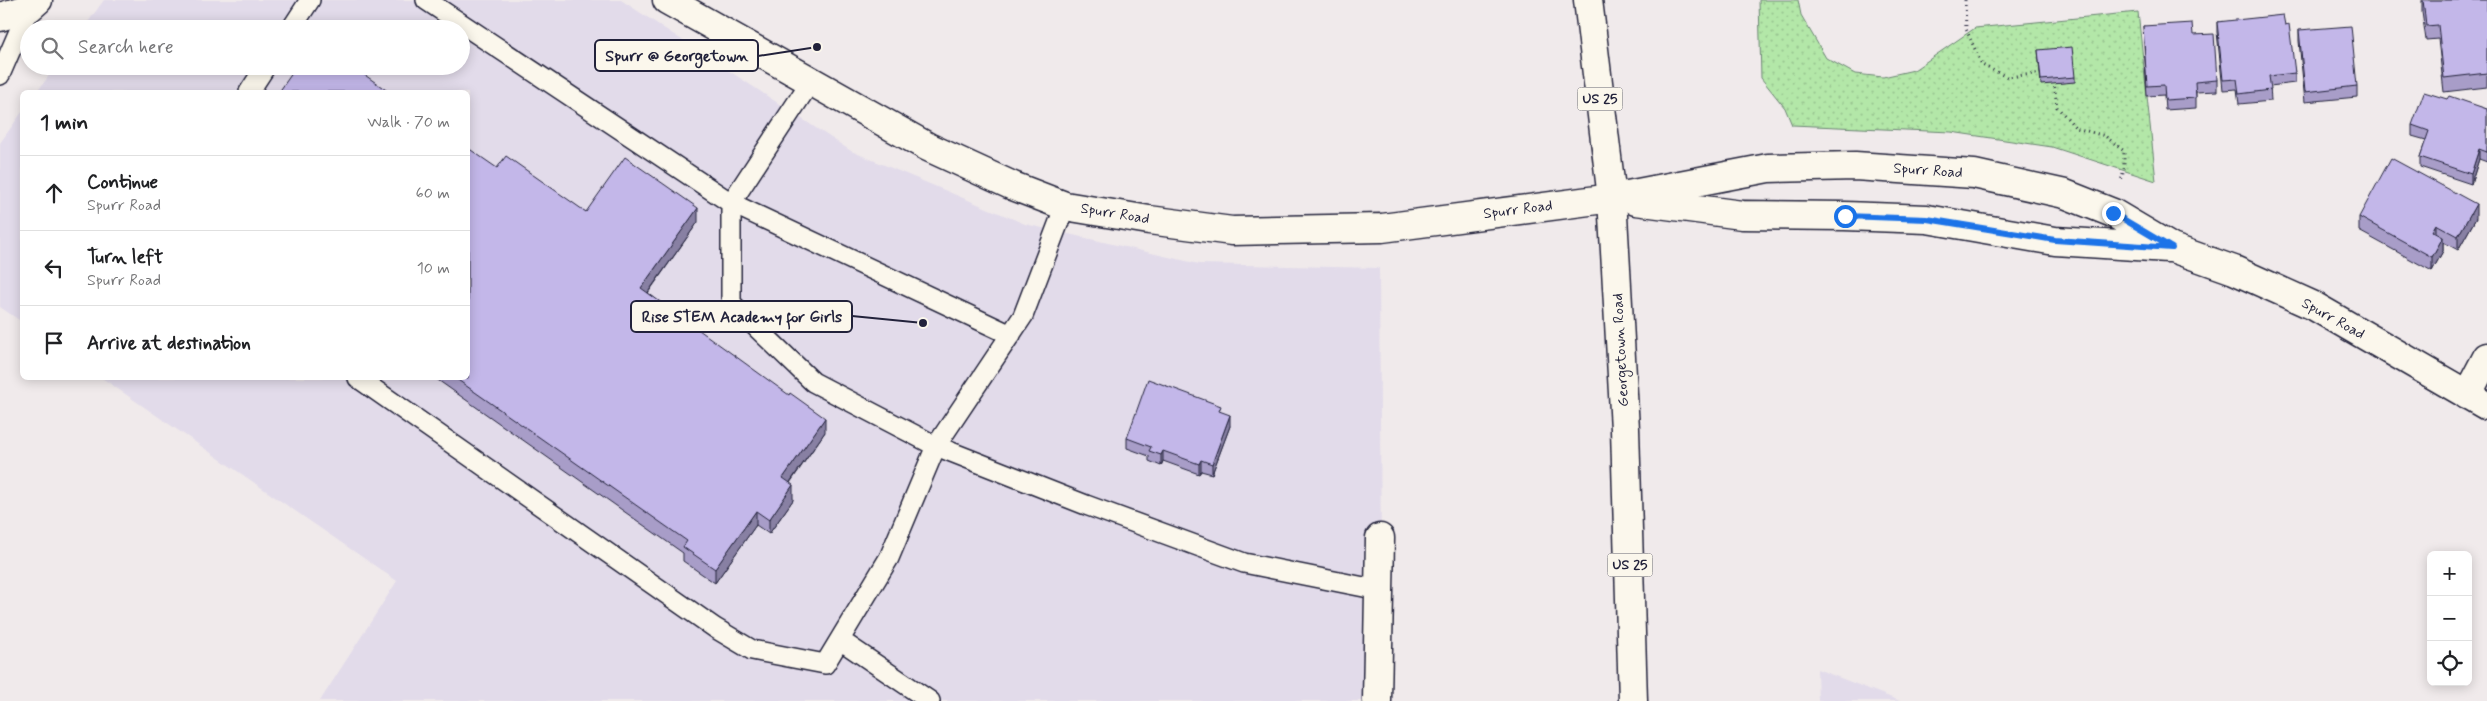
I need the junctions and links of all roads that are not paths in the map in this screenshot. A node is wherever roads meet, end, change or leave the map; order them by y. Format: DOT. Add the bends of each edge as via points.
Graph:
graph roads {
  1 [pos="310,0"];
  2 [pos="426,0"];
  3 [pos="668,0"];
  4 [pos="1588,0"];
  5 [pos="34,4"];
  6 [pos="0,16"];
  7 [pos="26,20"];
  8 [pos="297,20"];
  9 [pos="456,20"];
  10 [pos="470,29"];
  11 [pos="20,33"];
  12 [pos="0,75"];
  13 [pos="260,75"];
  14 [pos="811,82"];
  15 [pos="250,90"];
  16 [pos="1612,198"];
  17 [pos="731,204"];
  18 [pos="1065,206"];
  19 [pos="2172,248"];
  20 [pos="1011,335"];
  21 [pos="2487,356"];
  22 [pos="361,380"];
  23 [pos="2477,400"];
  24 [pos="936,446"];
  25 [pos="1380,538"];
  26 [pos="1379,590"];
  27 [pos="840,640"];
  28 [pos="930,701"];
  29 [pos="1377,701"];
  30 [pos="1633,701"];
  1 -- 8 [label="lane"];
  2 -- 9 [label="lane"];
  3 -- 14 [label="street, Spurr Road"];
  4 -- 16 [label="street, Georgetown Road / US 25"];
  5 -- 6 [label="street"];
  5 -- 7 [label="lane"];
  10 -- 17 [label="lane"];
  11 -- 12 [label="lane"];
  13 -- 15 [label="lane"];
  14 -- 17 [label="lane"];
  14 -- 18 [label="street, Spurr Road" via="928,147"];
  16 -- 18 [label="street, Spurr Road" via="1382,228 1242,231"];
  16 -- 19 [label="street, Spurr Road" via="1742,215 1927,219 2055,240"];
  16 -- 19 [label="street, Spurr Road" via="1768,168 1855,166 1974,174 2065,194 2113,213"];
  16 -- 30 [label="street, Georgetown Road / US 25" via="1625,429"];
  17 -- 20 [label="lane"];
  17 -- 24 [label="lane" via="730,303 813,382"];
  18 -- 20 [label="lane" via="1023,316"];
  19 -- 23 [label="street, Spurr Road" via="2234,270 2314,306"];
  20 -- 24 [label="lane"];
  21 -- 23 [label="street"];
  22 -- 27 [label="lane" via="715,628 752,650 825,664"];
  24 -- 26 [label="lane" via="1244,563"];
  24 -- 27 [label="lane" via="889,558"];
  25 -- 26 [label="street"];
  26 -- 29 [label="street"];
  27 -- 28 [label="lane"];
}
